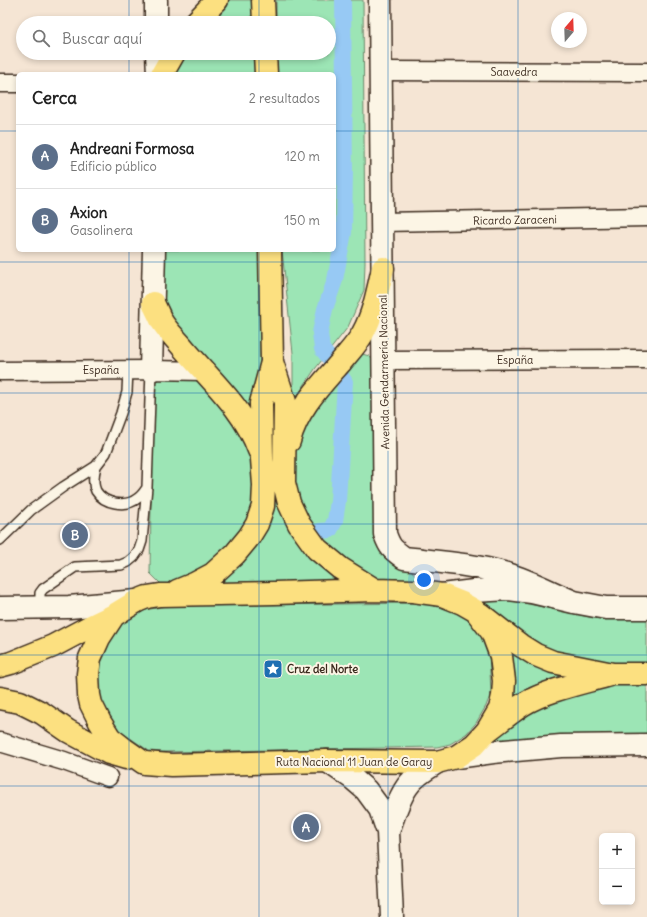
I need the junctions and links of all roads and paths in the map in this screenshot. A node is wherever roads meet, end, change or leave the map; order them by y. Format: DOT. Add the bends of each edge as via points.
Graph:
graph roads {
  1 [pos="156,0"];
  2 [pos="217,0"];
  3 [pos="263,0"];
  4 [pos="380,0"];
  5 [pos="156,16"];
  6 [pos="202,16"];
  7 [pos="264,16"];
  8 [pos="157,60"];
  9 [pos="170,60"];
  10 [pos="265,60"];
  11 [pos="381,71"];
  12 [pos="158,72"];
  13 [pos="163,72"];
  14 [pos="266,72"];
  15 [pos="647,72"];
  16 [pos="16,83"];
  17 [pos="0,84"];
  18 [pos="647,217"];
  19 [pos="382,222"];
  20 [pos="154,252"];
  21 [pos="270,252"];
  22 [pos="383,268"];
  23 [pos="153,303"];
  24 [pos="647,359"];
  25 [pos="384,360"];
  26 [pos="272,362"];
  27 [pos="128,370"];
  28 [pos="151,370"];
  29 [pos="0,371"];
  30 [pos="203,371"];
  31 [pos="285,455"];
  32 [pos="262,459"];
  33 [pos="96,466"];
  34 [pos="147,488"];
  35 [pos="0,540"];
  36 [pos="375,590"];
  37 [pos="160,595"];
  38 [pos="442,595"];
  39 [pos="137,601"];
  40 [pos="574,602"];
  41 [pos="40,607"];
  42 [pos="0,608"];
  43 [pos="647,608"];
  44 [pos="476,611"];
  45 [pos="114,615"];
  46 [pos="0,666"];
  47 [pos="613,674"];
  48 [pos="647,674"];
  49 [pos="0,698"];
  50 [pos="487,732"];
  51 [pos="0,742"];
  52 [pos="647,745"];
  53 [pos="447,759"];
  54 [pos="327,761"];
  55 [pos="144,763"];
  56 [pos="108,777"];
  57 [pos="388,832"];
  58 [pos="392,917"];
  1 -- 5 [label="main road"];
  2 -- 6 [label="main road"];
  3 -- 7 [label="main road"];
  4 -- 11 [label="main road, Avenida Gendarmería Nacional"];
  8 -- 12 [label="main road"];
  9 -- 13 [label="main road"];
  10 -- 14 [label="main road"];
  11 -- 15 [label="street, Saavedra"];
  11 -- 19 [label="main road, Avenida Gendarmería Nacional"];
  16 -- 17 [label="street"];
  18 -- 19 [label="street, Ricardo Zaraceni"];
  19 -- 22 [label="main road, Avenida Gendarmería Nacional"];
  20 -- 23 [label="main road"];
  21 -- 26 [label="main road"];
  22 -- 25 [label="main road, Avenida Gendarmería Nacional"];
  22 -- 31 [label="main road" via="378,294 363,333 300,413"];
  23 -- 28 [label="main road"];
  23 -- 30 [label="main road" via="162,323"];
  24 -- 25 [label="street, España"];
  25 -- 40 [label="main road, Avenida Gendarmería Nacional" via="385,534 390,546 404,558 476,567 506,574"];
  26 -- 31 [label="main road" via="285,402"];
  26 -- 32 [label="main road" via="261,403"];
  27 -- 28 [label="street, España"];
  27 -- 29 [label="street, España"];
  27 -- 33 [label="lane" via="127,392 121,413 106,453"];
  28 -- 30 [label="street, España"];
  28 -- 34 [label="lane"];
  30 -- 32 [label="main road" via="232,402 248,426"];
  31 -- 36 [label="main road" via="284,483 289,503 299,524 317,549 340,568"];
  32 -- 37 [label="main road" via="263,506 249,537 235,554 212,574 179,591"];
  33 -- 34 [label="lane" via="93,480 96,490 104,499 115,503 127,503 138,498"];
  33 -- 35 [label="lane" via="32,510"];
  34 -- 41 [label="lane" via="142,540 134,557 121,565 75,567 43,589 40,593"];
  36 -- 37 [label="main road"];
  36 -- 38 [label="main road"];
  37 -- 39 [label="main road"];
  38 -- 40 [label="main road" via="509,589"];
  38 -- 44 [label="main road"];
  39 -- 41 [label="main road"];
  39 -- 45 [label="main road"];
  40 -- 43 [label="main road" via="606,608"];
  41 -- 42 [label="main road"];
  44 -- 47 [label="main road" via="536,655 554,662"];
  44 -- 50 [label="main road" via="492,632 500,656 504,681 500,709"];
  45 -- 46 [label="main road" via="53,646"];
  45 -- 55 [label="main road" via="90,658 89,695 91,704 110,738"];
  47 -- 48 [label="main road"];
  47 -- 50 [label="main road" via="535,698"];
  49 -- 55 [label="main road, Ruta Nacional 11 Juan de Garay" via="20,702 42,713 68,731 109,753"];
  50 -- 53 [label="main road" via="474,745"];
  51 -- 56 [label="street"];
  52 -- 53 [label="main road" via="561,746"];
  53 -- 54 [label="main road, Ruta Nacional 11 Juan de Garay"];
  53 -- 57 [label="main road" via="409,783"];
  54 -- 55 [label="main road, Ruta Nacional 11 Juan de Garay"];
  54 -- 57 [label="main road" via="366,790 380,809"];
  57 -- 58 [label="main road"];
}
